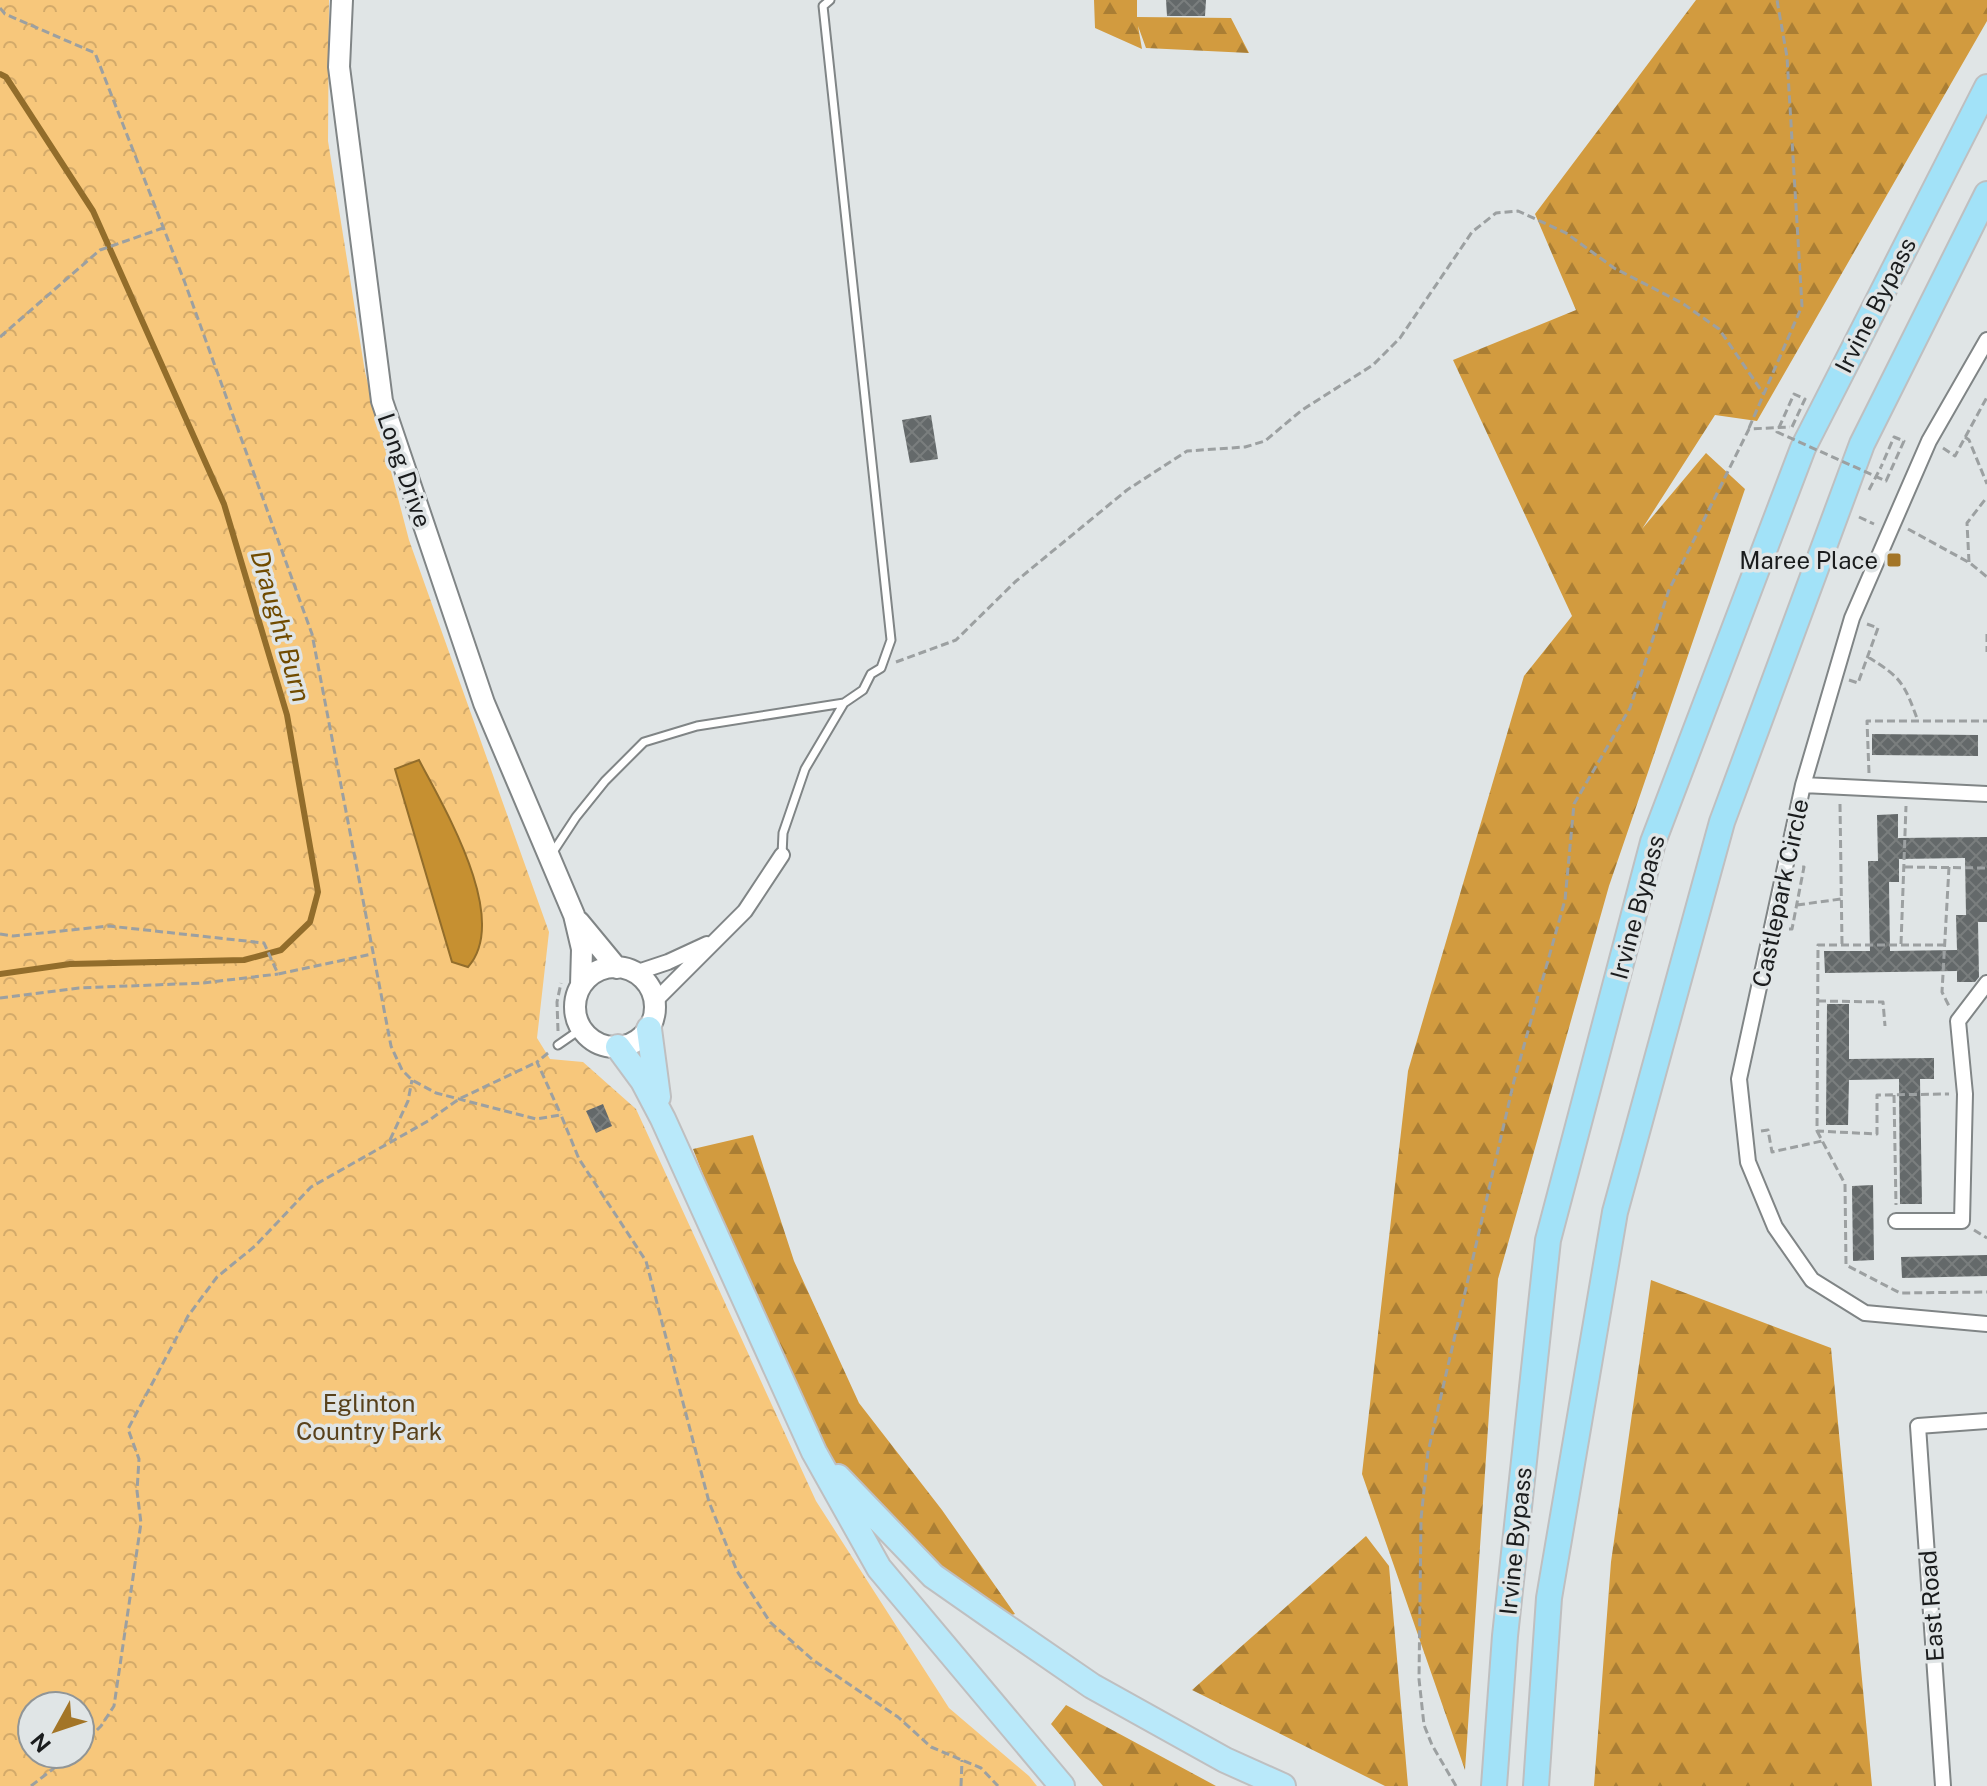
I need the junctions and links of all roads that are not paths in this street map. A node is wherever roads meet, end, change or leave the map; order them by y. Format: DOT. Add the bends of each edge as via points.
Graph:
graph roads {
  1 [pos="342,0"];
  2 [pos="830,0"];
  3 [pos="1987,87"];
  4 [pos="1987,194"];
  5 [pos="1987,340"];
  6 [pos="844,703"];
  7 [pos="1803,785"];
  8 [pos="1987,794"];
  9 [pos="782,855"];
  10 [pos="550,857"];
  11 [pos="574,915"];
  12 [pos="714,940"];
  13 [pos="626,970"];
  14 [pos="1987,983"];
  15 [pos="581,985"];
  16 [pos="654,1002"];
  17 [pos="581,1029"];
  18 [pos="649,1029"];
  19 [pos="558,1045"];
  20 [pos="618,1047"];
  21 [pos="663,1119"];
  22 [pos="1896,1221"];
  23 [pos="1987,1324"];
  24 [pos="1987,1421"];
  25 [pos="814,1452"];
  26 [pos="1062,1786"];
  27 [pos="1283,1786"];
  28 [pos="1494,1786"];
  29 [pos="1536,1786"];
  30 [pos="1943,1786"];
  1 -- 10 [label="main road, Long Drive" via="339,67 382,401 484,703"];
  2 -- 6 [label="lane" via="823,6 891,640 881,668"];
  3 -- 28 [label="highway, Irvine Bypass" via="1803,448 1653,842 1548,1240"];
  4 -- 29 [label="highway, Irvine Bypass" via="1862,444 1722,822 1615,1212 1549,1598"];
  5 -- 7 [label="street, Castlepark Circle" via="1929,441 1852,618"];
  6 -- 9 [label="lane" via="805,769 783,833"];
  6 -- 10 [label="lane" via="697,726 644,742 605,781"];
  7 -- 8 [label="street"];
  7 -- 23 [label="street, Castlepark Circle" via="1739,1079 1748,1162 1775,1227 1812,1280 1865,1313"];
  9 -- 12 [label="street" via="745,911"];
  10 -- 11 [label="main road, Long Drive"];
  11 -- 13 [label="main road, Long Drive" via="594,943"];
  11 -- 15 [label="main road, Long Drive" via="582,949"];
  12 -- 13 [label="street" via="668,962"];
  12 -- 16 [label="street"];
  13 -- 15 [label="main road" via="597,972"];
  13 -- 16 [label="main road" via="651,991"];
  14 -- 22 [label="street" via="1958,1021 1965,1094 1962,1221"];
  15 -- 17 [label="main road" via="575,1007"];
  16 -- 18 [label="main road"];
  17 -- 19 [label="lane"];
  17 -- 20 [label="main road" via="597,1043"];
  18 -- 20 [label="main road" via="636,1042"];
  18 -- 21 [label="main road"];
  20 -- 21 [label="main road"];
  21 -- 25 [label="main road"];
  24 -- 30 [label="street, East Road" via="1918,1426"];
  25 -- 26 [label="main road" via="879,1568"];
  25 -- 27 [label="main road" via="933,1576 1092,1686"];
}
